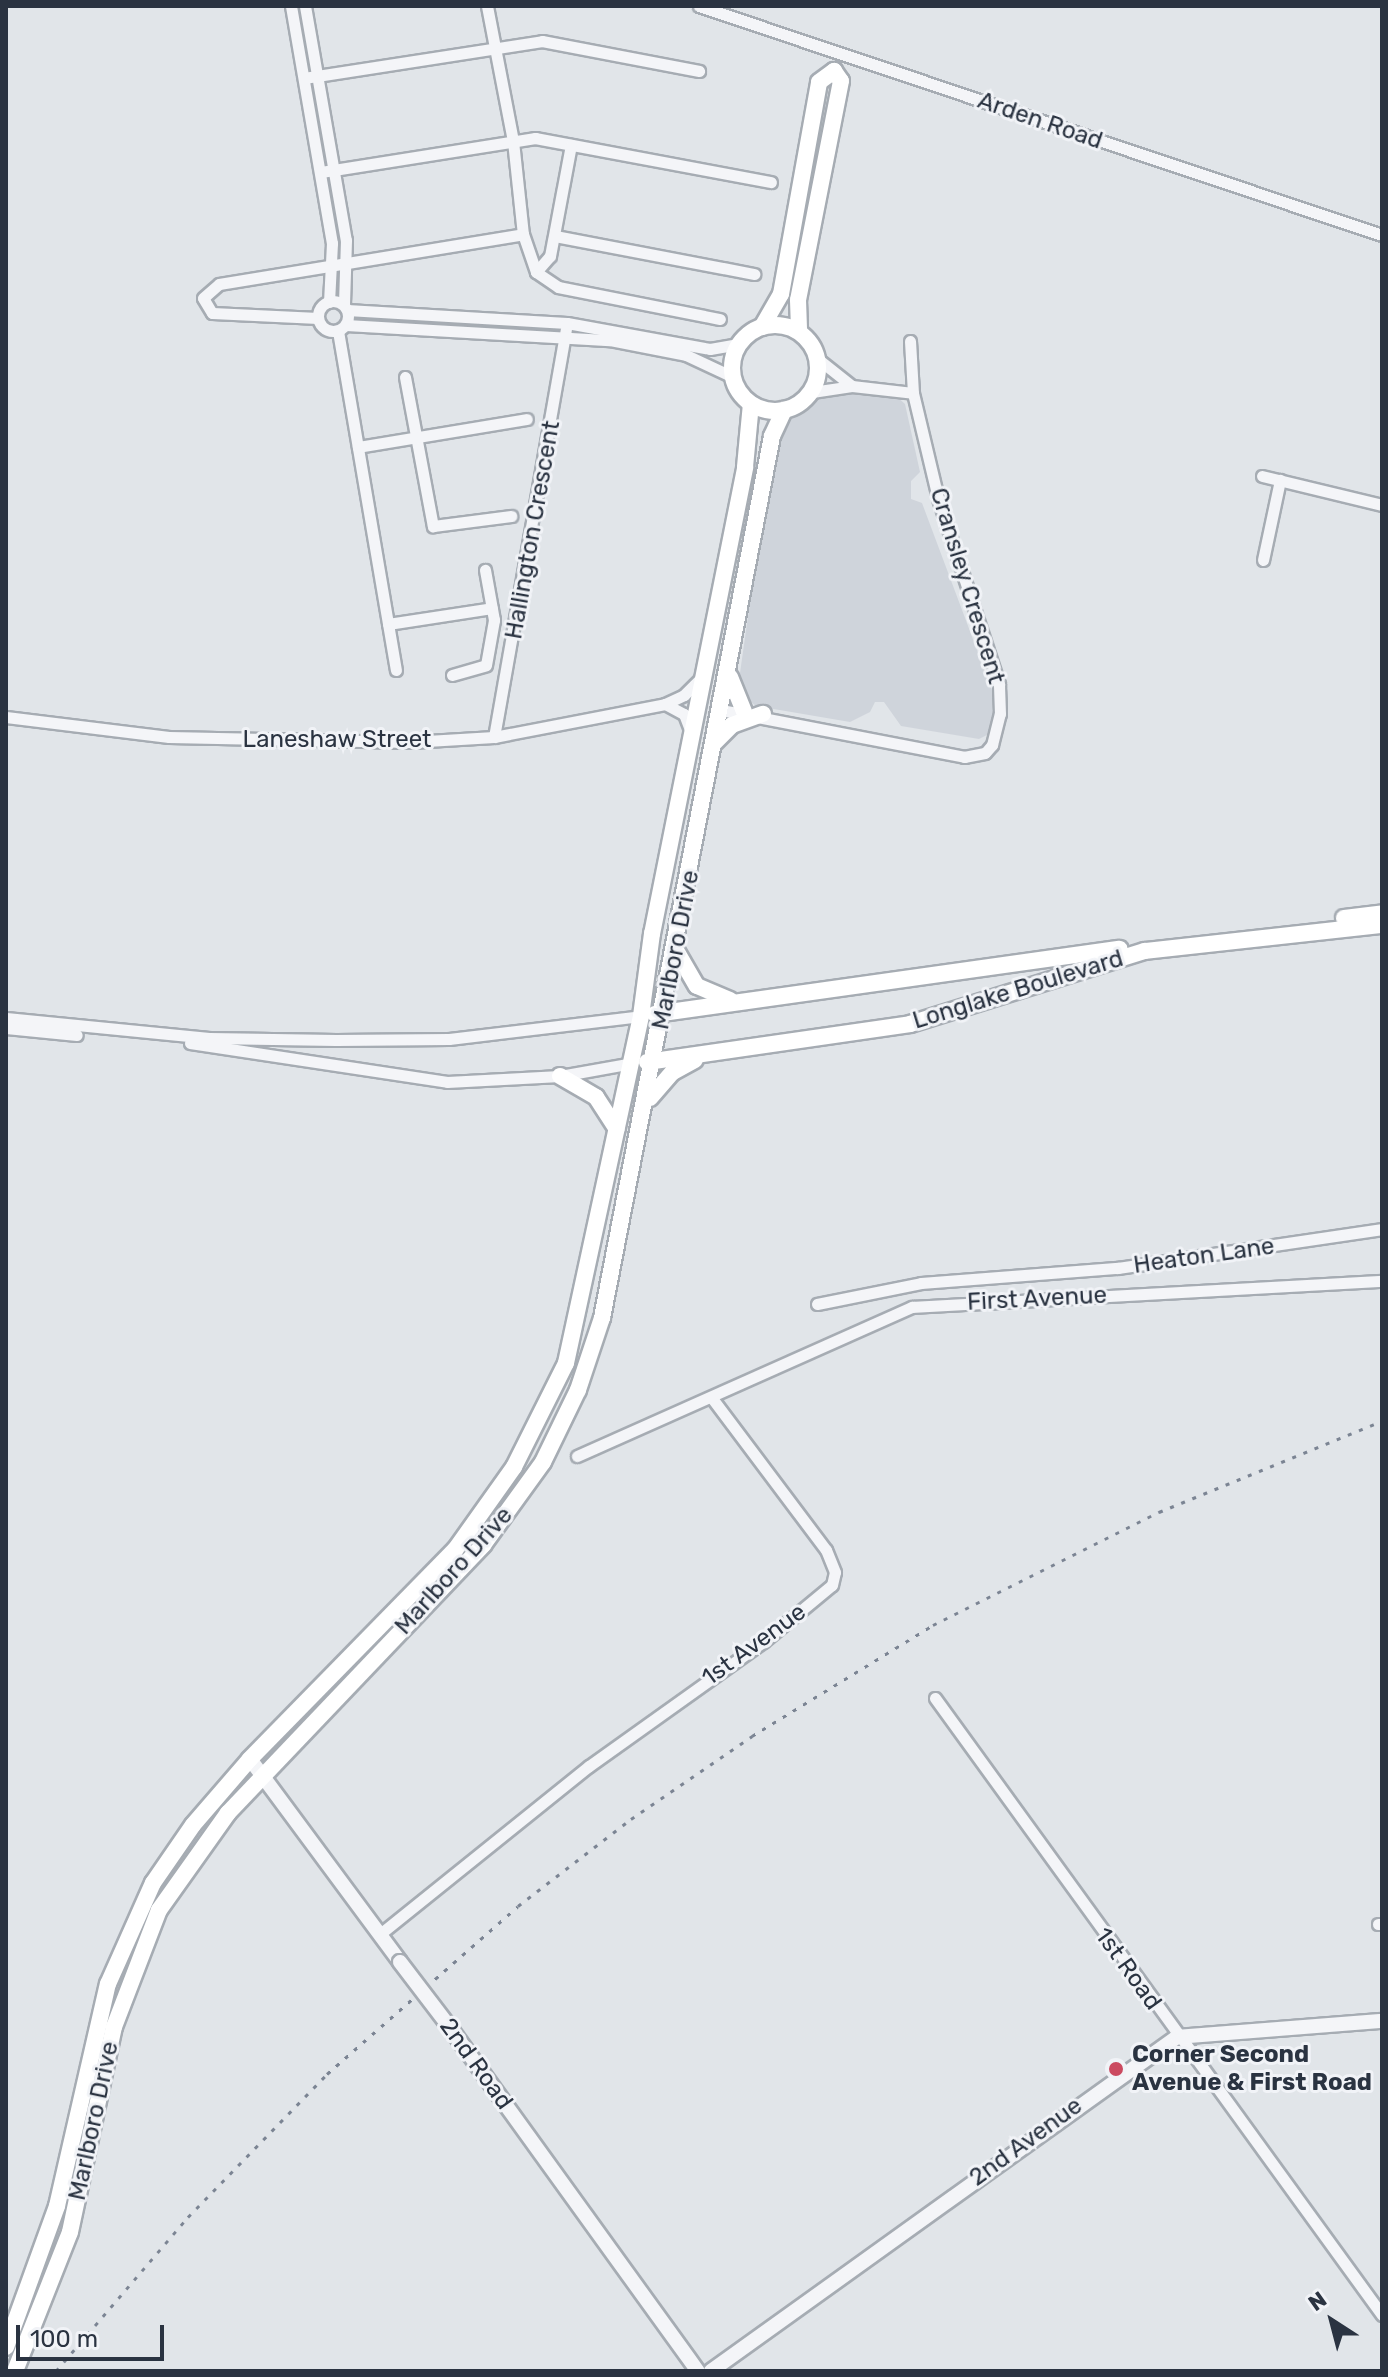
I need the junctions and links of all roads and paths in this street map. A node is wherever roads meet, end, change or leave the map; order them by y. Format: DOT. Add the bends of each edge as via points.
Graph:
graph roads {
  1 [pos="291,6"];
  2 [pos="305,6"];
  3 [pos="487,6"];
  4 [pos="699,6"];
  5 [pos="493,48"];
  6 [pos="699,71"];
  7 [pos="318,76"];
  8 [pos="304,78"];
  9 [pos="513,141"];
  10 [pos="571,145"];
  11 [pos="334,170"];
  12 [pos="321,172"];
  13 [pos="771,182"];
  14 [pos="523,234"];
  15 [pos="1382,235"];
  16 [pos="555,236"];
  17 [pos="348,264"];
  18 [pos="334,266"];
  19 [pos="536,272"];
  20 [pos="754,274"];
  21 [pos="329,302"];
  22 [pos="346,308"];
  23 [pos="318,318"];
  24 [pos="720,319"];
  25 [pos="567,323"];
  26 [pos="762,327"];
  27 [pos="342,328"];
  28 [pos="799,332"];
  29 [pos="566,336"];
  30 [pos="910,341"];
  31 [pos="739,344"];
  32 [pos="818,359"];
  33 [pos="405,377"];
  34 [pos="733,377"];
  35 [pos="852,386"];
  36 [pos="812,392"];
  37 [pos="913,393"];
  38 [pos="751,404"];
  39 [pos="784,410"];
  40 [pos="527,419"];
  41 [pos="416,437"];
  42 [pos="358,447"];
  43 [pos="1262,476"];
  44 [pos="1280,480"];
  45 [pos="1382,505"];
  46 [pos="511,516"];
  47 [pos="1263,560"];
  48 [pos="485,570"];
  49 [pos="492,608"];
  50 [pos="388,624"];
  51 [pos="396,670"];
  52 [pos="728,671"];
  53 [pos="705,673"];
  54 [pos="452,675"];
  55 [pos="665,704"];
  56 [pos="721,710"];
  57 [pos="744,711"];
  58 [pos="763,714"];
  59 [pos="6,717"];
  60 [pos="494,737"];
  61 [pos="694,738"];
  62 [pos="715,742"];
  63 [pos="1382,913"];
  64 [pos="1382,925"];
  65 [pos="676,950"];
  66 [pos="1117,953"];
  67 [pos="749,1002"];
  68 [pos="664,1013"];
  69 [pos="641,1016"];
  70 [pos="6,1018"];
  71 [pos="6,1028"];
  72 [pos="176,1038"];
  73 [pos="708,1054"];
  74 [pos="655,1062"];
  75 [pos="632,1063"];
  76 [pos="560,1076"];
  77 [pos="645,1105"];
  78 [pos="617,1129"];
  79 [pos="1382,1231"];
  80 [pos="1382,1281"];
  81 [pos="817,1304"];
  82 [pos="711,1397"];
  83 [pos="577,1456"];
  84 [pos="935,1698"];
  85 [pos="250,1759"];
  86 [pos="262,1777"];
  87 [pos="380,1934"];
  88 [pos="1382,2021"];
  89 [pos="1177,2037"];
  90 [pos="1382,2315"];
  91 [pos="12,2321"];
  92 [pos="6,2347"];
  93 [pos="15,2371"];
  94 [pos="698,2371"];
  95 [pos="711,2371"];
  1 -- 8 [label="street"];
  2 -- 7 [label="street"];
  3 -- 5 [label="street"];
  4 -- 15 [label="street, Arden Road"];
  5 -- 6 [label="street" via="542,41"];
  5 -- 7 [label="street"];
  5 -- 9 [label="street"];
  7 -- 8 [label="street"];
  7 -- 11 [label="street"];
  8 -- 12 [label="street"];
  9 -- 10 [label="street" via="535,138"];
  9 -- 11 [label="street"];
  9 -- 14 [label="street"];
  10 -- 13 [label="street"];
  10 -- 16 [label="street"];
  11 -- 12 [label="street"];
  11 -- 17 [label="street"];
  12 -- 18 [label="street"];
  14 -- 17 [label="street"];
  14 -- 19 [label="street"];
  16 -- 19 [label="street" via="547,266"];
  16 -- 20 [label="street"];
  17 -- 18 [label="street"];
  17 -- 22 [label="street"];
  18 -- 21 [label="street"];
  18 -- 23 [label="street" via="219,284 203,298 212,313"];
  19 -- 24 [label="street" via="558,287"];
  21 -- 22 [label="street"];
  21 -- 23 [label="street"];
  22 -- 25 [label="street"];
  22 -- 27 [label="street"];
  23 -- 27 [label="street" via="323,328"];
  25 -- 29 [label="street, Hallington Crescent"];
  25 -- 31 [label="street" via="710,349"];
  26 -- 28 [label="main road" via="784,325"];
  26 -- 28 [label="main road" via="781,294 819,82 834,71 841,81 798,300"];
  26 -- 31 [label="main road"];
  27 -- 29 [label="street"];
  27 -- 42 [label="street"];
  28 -- 32 [label="main road"];
  29 -- 34 [label="street" via="686,355"];
  29 -- 60 [label="street, Hallington Crescent"];
  30 -- 37 [label="street, Cransley Crescent"];
  31 -- 34 [label="main road"];
  32 -- 35 [label="street"];
  32 -- 36 [label="main road"];
  33 -- 41 [label="street"];
  34 -- 38 [label="main road"];
  35 -- 36 [label="street"];
  35 -- 37 [label="street"];
  36 -- 39 [label="main road"];
  37 -- 58 [label="street, Cransley Crescent" via="957,565 999,684 1000,714 992,745 985,753 964,757"];
  38 -- 39 [label="main road"];
  38 -- 53 [label="main road, Marlboro Drive" via="745,467"];
  39 -- 52 [label="main road, Marlboro Drive" via="772,436"];
  40 -- 41 [label="street"];
  41 -- 42 [label="street"];
  41 -- 46 [label="street" via="433,526"];
  42 -- 50 [label="street"];
  43 -- 44 [label="street"];
  44 -- 45 [label="street"];
  44 -- 47 [label="street"];
  48 -- 49 [label="street"];
  49 -- 50 [label="street"];
  49 -- 54 [label="street" via="486,665"];
  50 -- 51 [label="street"];
  52 -- 56 [label="main road, Marlboro Drive"];
  52 -- 57 [label="main road"];
  53 -- 55 [label="street, Laneshaw Street" via="684,695"];
  53 -- 61 [label="main road, Marlboro Drive"];
  55 -- 60 [label="street, Laneshaw Street"];
  55 -- 61 [label="street" via="684,714"];
  56 -- 57 [label="street, Cransley Crescent"];
  56 -- 61 [label="main road" via="704,718"];
  56 -- 62 [label="main road, Marlboro Drive"];
  57 -- 58 [label="street, Cransley Crescent"];
  58 -- 62 [label="main road" via="732,725"];
  59 -- 60 [label="street, Laneshaw Street" via="169,737 268,742"];
  61 -- 69 [label="main road, Marlboro Drive" via="652,934"];
  62 -- 65 [label="main road, Marlboro Drive"];
  63 -- 66 [label="main road, Longlake Boulevard"];
  64 -- 66 [label="main road, Longlake Boulevard"];
  65 -- 67 [label="main road" via="697,986 724,1000"];
  65 -- 68 [label="main road, Marlboro Drive"];
  66 -- 67 [label="main road, Longlake Boulevard"];
  66 -- 73 [label="main road, Longlake Boulevard" via="910,1024"];
  67 -- 68 [label="main road, Longlake Boulevard"];
  68 -- 69 [label="main road, Longlake Boulevard"];
  68 -- 74 [label="main road, Marlboro Drive"];
  69 -- 72 [label="street" via="449,1039"];
  69 -- 75 [label="main road, Marlboro Drive"];
  70 -- 72 [label="street"];
  71 -- 72 [label="street"];
  72 -- 76 [label="street" via="447,1082"];
  73 -- 74 [label="main road, Longlake Boulevard"];
  73 -- 77 [label="main road" via="673,1072"];
  74 -- 75 [label="main road, Longlake Boulevard"];
  74 -- 77 [label="main road, Marlboro Drive"];
  75 -- 76 [label="street"];
  75 -- 78 [label="main road, Marlboro Drive"];
  76 -- 78 [label="main road" via="596,1097"];
  77 -- 86 [label="main road, Marlboro Drive" via="602,1318 573,1404 543,1462 483,1545"];
  78 -- 85 [label="main road, Marlboro Drive" via="575,1340 535,1431 441,1567"];
  79 -- 81 [label="street, Heaton Lane" via="1118,1268 921,1283"];
  80 -- 82 [label="street, First Avenue" via="919,1306"];
  82 -- 83 [label="street"];
  82 -- 87 [label="street, 1st Avenue" via="826,1550 835,1572 832,1585 763,1642 589,1766"];
  84 -- 89 [label="street, 1st Road"];
  85 -- 86 [label="street, 2nd Road"];
  85 -- 91 [label="main road, Marlboro Drive" via="172,1853 118,1957 96,2029 57,2206"];
  86 -- 87 [label="street, 2nd Road"];
  86 -- 93 [label="main road, Marlboro Drive" via="180,1874 131,1973 114,2027 70,2232"];
  87 -- 94 [label="street, 2nd Road, bridge"];
  88 -- 89 [label="street"];
  89 -- 90 [label="street, 1st Road"];
  89 -- 95 [label="street, 2nd Avenue"];
  91 -- 92 [label="main road, Marlboro Drive"];
}
